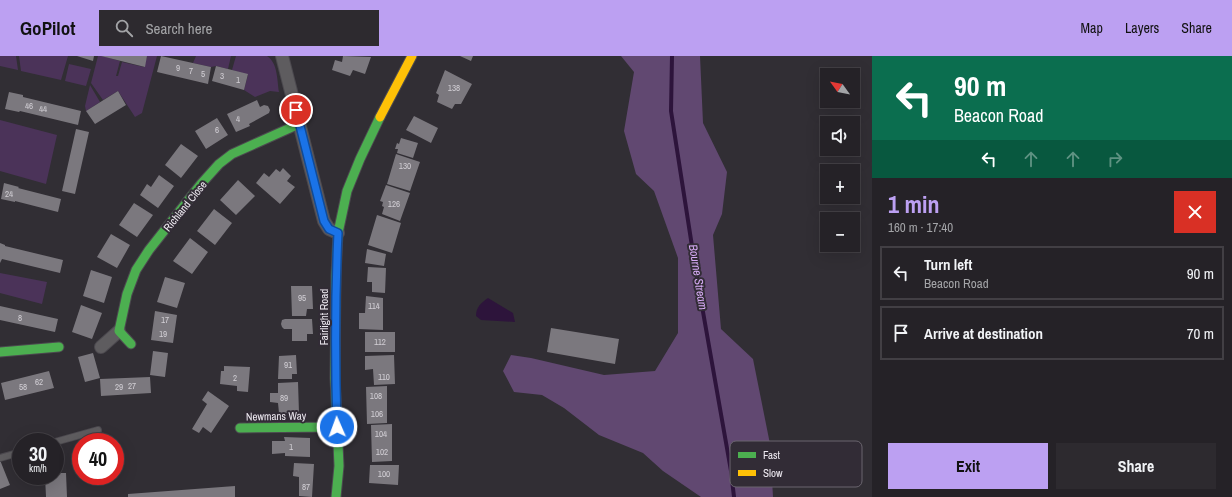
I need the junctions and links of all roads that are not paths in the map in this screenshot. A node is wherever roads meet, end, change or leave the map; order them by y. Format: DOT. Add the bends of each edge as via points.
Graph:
graph roads {
  1 [pos="282,56"];
  2 [pos="412,56"];
  3 [pos="299,124"];
  4 [pos="338,233"];
  5 [pos="119,330"];
  6 [pos="131,344"];
  7 [pos="59,347"];
  8 [pos="102,347"];
  9 [pos="0,352"];
  10 [pos="337,427"];
  11 [pos="240,428"];
  12 [pos="98,430"];
  13 [pos="64,439"];
  14 [pos="12,455"];
  15 [pos="0,458"];
  16 [pos="336,497"];
  1 -- 3 [label="street"];
  2 -- 4 [label="street, Fairlight Road" via="360,159 347,191"];
  3 -- 4 [label="street" via="324,221 329,229"];
  3 -- 5 [label="street, Richland Close" via="232,154 201,184 136,270 127,294"];
  4 -- 10 [label="street, Fairlight Road" via="335,378"];
  5 -- 6 [label="street"];
  5 -- 8 [label="street"];
  7 -- 9 [label="street"];
  10 -- 11 [label="street, Newmans Way"];
  10 -- 16 [label="street, Fairlight Road" via="339,466"];
  12 -- 13 [label="lane"];
  14 -- 15 [label="lane"];
}
